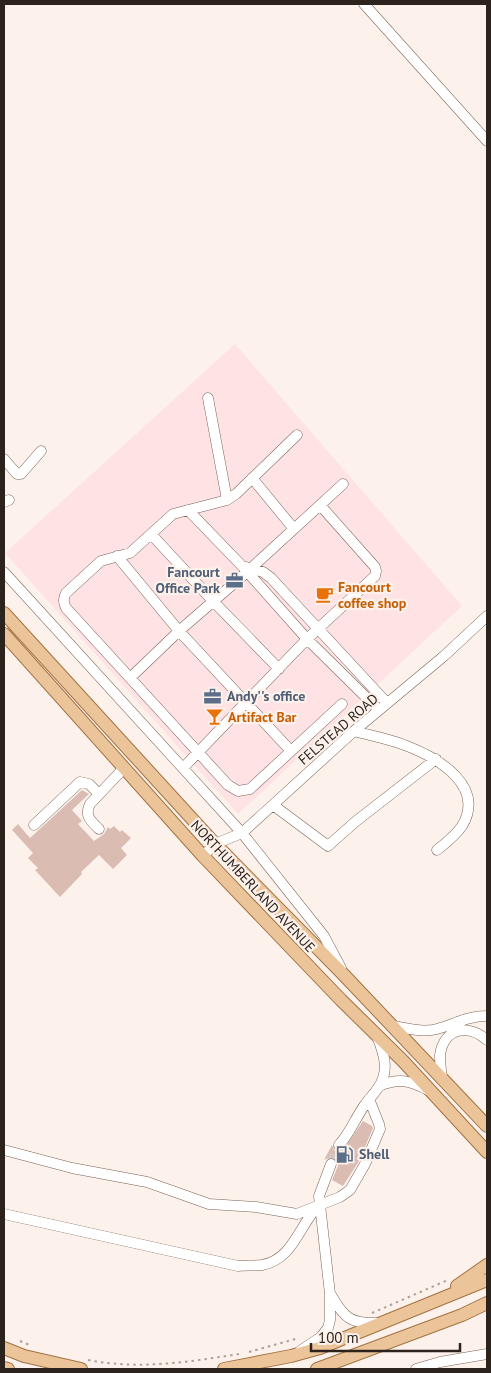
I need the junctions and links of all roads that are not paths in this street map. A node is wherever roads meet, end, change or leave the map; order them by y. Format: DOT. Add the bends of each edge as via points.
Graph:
graph roads {
  1 [pos="364,4"];
  2 [pos="487,141"];
  3 [pos="208,398"];
  4 [pos="297,435"];
  5 [pos="41,451"];
  6 [pos="4,459"];
  7 [pos="252,478"];
  8 [pos="344,484"];
  9 [pos="228,500"];
  10 [pos="320,505"];
  11 [pos="188,510"];
  12 [pos="294,529"];
  13 [pos="151,534"];
  14 [pos="117,556"];
  15 [pos="247,569"];
  16 [pos="4,572"];
  17 [pos="289,597"];
  18 [pos="213,601"];
  19 [pos="278,607"];
  20 [pos="4,613"];
  21 [pos="487,616"];
  22 [pos="318,629"];
  23 [pos="179,631"];
  24 [pos="4,634"];
  25 [pos="307,639"];
  26 [pos="279,669"];
  27 [pos="130,678"];
  28 [pos="245,702"];
  29 [pos="342,704"];
  30 [pos="383,707"];
  31 [pos="354,731"];
  32 [pos="291,751"];
  33 [pos="199,753"];
  34 [pos="436,759"];
  35 [pos="124,768"];
  36 [pos="183,768"];
  37 [pos="99,794"];
  38 [pos="273,804"];
  39 [pos="34,825"];
  40 [pos="99,829"];
  41 [pos="242,833"];
  42 [pos="215,844"];
  43 [pos="437,850"];
  44 [pos="203,856"];
  45 [pos="343,974"];
  46 [pos="487,1016"];
  47 [pos="393,1026"];
  48 [pos="376,1036"];
  49 [pos="487,1040"];
  50 [pos="442,1078"];
  51 [pos="379,1086"];
  52 [pos="433,1092"];
  53 [pos="369,1099"];
  54 [pos="487,1126"];
  55 [pos="340,1145"];
  56 [pos="4,1150"];
  57 [pos="485,1152"];
  58 [pos="331,1164"];
  59 [pos="320,1205"];
  60 [pos="4,1214"];
  61 [pos="487,1265"];
  62 [pos="487,1280"];
  63 [pos="330,1294"];
  64 [pos="487,1303"];
  65 [pos="430,1304"];
  66 [pos="385,1322"];
  67 [pos="4,1348"];
  68 [pos="487,1354"];
  69 [pos="291,1356"];
  70 [pos="81,1364"];
  71 [pos="4,1368"];
  72 [pos="8,1369"];
  73 [pos="224,1369"];
  74 [pos="317,1369"];
  75 [pos="416,1369"];
  1 -- 2 [label="street"];
  3 -- 9 [label="street"];
  4 -- 7 [label="street"];
  5 -- 6 [label="street" via="21,474 17,474"];
  7 -- 9 [label="street"];
  7 -- 12 [label="street"];
  8 -- 10 [label="street"];
  9 -- 11 [label="street"];
  10 -- 12 [label="street"];
  10 -- 22 [label="street" via="376,571 372,580"];
  11 -- 13 [label="street" via="173,514"];
  11 -- 15 [label="street"];
  12 -- 15 [label="street"];
  13 -- 14 [label="street" via="130,553"];
  13 -- 18 [label="street"];
  14 -- 23 [label="street"];
  14 -- 27 [label="street" via="101,561 82,576 66,593 64,603"];
  15 -- 17 [label="street" via="263,572"];
  15 -- 18 [label="street"];
  15 -- 19 [label="street"];
  16 -- 36 [label="street"];
  17 -- 19 [label="street"];
  17 -- 22 [label="street"];
  18 -- 23 [label="street"];
  18 -- 26 [label="street"];
  19 -- 25 [label="street"];
  20 -- 42 [label="main road, NORTHUMBERLAND AVENUE"];
  21 -- 30 [label="street, FELSTEAD ROAD"];
  22 -- 25 [label="street"];
  22 -- 30 [label="street"];
  23 -- 27 [label="street"];
  23 -- 28 [label="street"];
  24 -- 35 [label="main road, NORTHUMBERLAND AVENUE"];
  25 -- 26 [label="street"];
  25 -- 30 [label="street"];
  26 -- 28 [label="street"];
  27 -- 33 [label="street"];
  28 -- 32 [label="street"];
  28 -- 33 [label="street"];
  29 -- 32 [label="street"];
  30 -- 31 [label="street, FELSTEAD ROAD"];
  31 -- 34 [label="street" via="405,745"];
  31 -- 38 [label="street, FELSTEAD ROAD"];
  32 -- 33 [label="street" via="244,791 228,785"];
  33 -- 36 [label="street"];
  34 -- 38 [label="street" via="328,846"];
  34 -- 43 [label="street" via="460,781 470,806 462,827"];
  35 -- 37 [label="street"];
  35 -- 44 [label="main road, NORTHUMBERLAND AVENUE"];
  36 -- 41 [label="street"];
  37 -- 39 [label="street" via="89,784 80,782"];
  37 -- 40 [label="street" via="87,810 89,819"];
  38 -- 41 [label="street, FELSTEAD ROAD"];
  41 -- 42 [label="street, FELSTEAD ROAD"];
  41 -- 45 [label="street" via="324,936"];
  42 -- 44 [label="street, FELSTEAD ROAD"];
  42 -- 45 [label="main road, NORTHUMBERLAND AVENUE"];
  44 -- 48 [label="main road, NORTHUMBERLAND AVENUE"];
  45 -- 47 [label="main road, NORTHUMBERLAND AVENUE"];
  46 -- 47 [label="street" via="461,1020 428,1031"];
  47 -- 50 [label="main road, NORTHUMBERLAND AVENUE"];
  48 -- 51 [label="street" via="385,1060"];
  48 -- 52 [label="main road, NORTHUMBERLAND AVENUE"];
  49 -- 50 [label="street" via="469,1030 452,1033 440,1054"];
  50 -- 54 [label="main road, NORTHUMBERLAND AVENUE"];
  51 -- 52 [label="street" via="401,1080"];
  51 -- 53 [label="street"];
  52 -- 57 [label="main road, NORTHUMBERLAND AVENUE"];
  53 -- 55 [label="street"];
  53 -- 59 [label="street" via="380,1130 365,1164 350,1190"];
  56 -- 59 [label="street" via="72,1168 147,1182 209,1204 297,1214"];
  58 -- 59 [label="street" via="321,1189"];
  59 -- 60 [label="street" via="281,1258 262,1265 238,1266"];
  59 -- 63 [label="street"];
  61 -- 65 [label="main road"];
  62 -- 65 [label="main road"];
  63 -- 66 [label="street" via="343,1314 356,1322"];
  63 -- 69 [label="street" via="328,1328 321,1337"];
  64 -- 74 [label="main road"];
  65 -- 66 [label="main road"];
  66 -- 69 [label="main road"];
  67 -- 70 [label="main road" via="24,1356"];
  68 -- 75 [label="street"];
  69 -- 73 [label="main road"];
  71 -- 72 [label="main road"];
}
